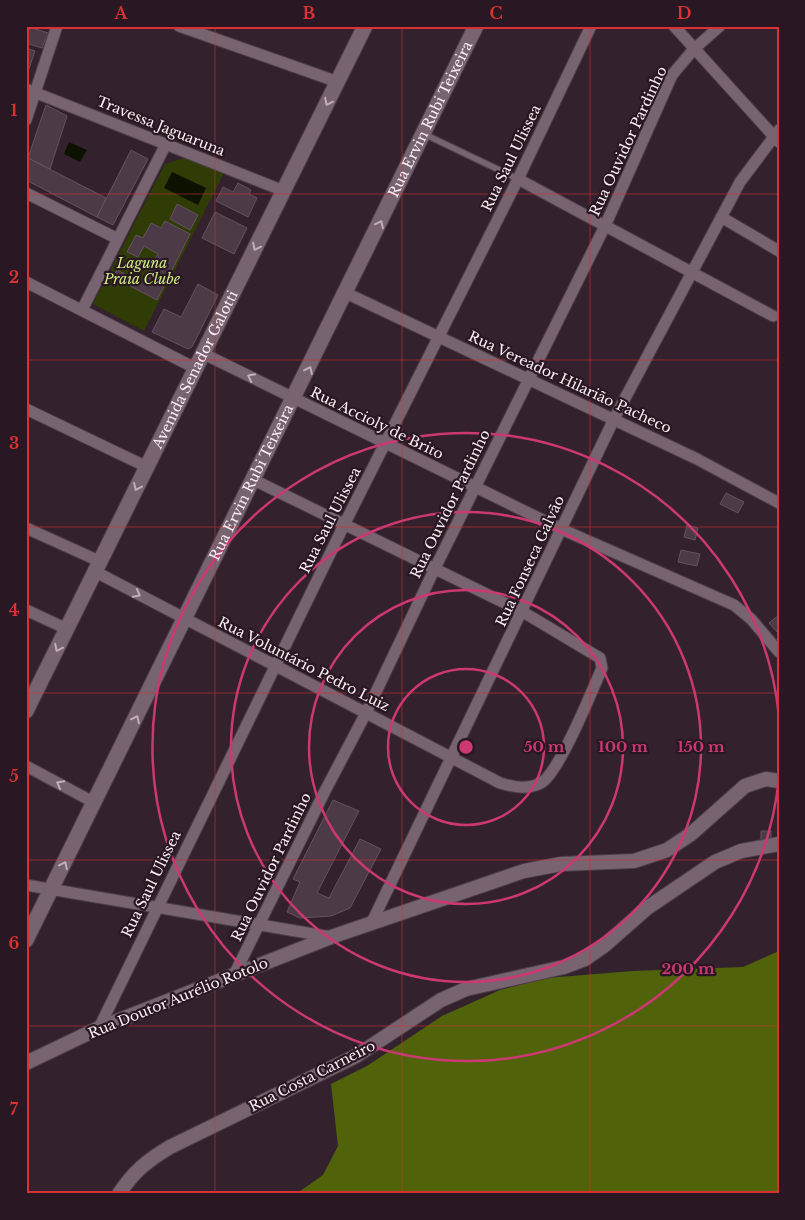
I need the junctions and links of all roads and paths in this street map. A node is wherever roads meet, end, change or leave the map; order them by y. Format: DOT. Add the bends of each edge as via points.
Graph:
graph roads {
  1 [pos="57,26"];
  2 [pos="180,26"];
  3 [pos="365,26"];
  4 [pos="476,26"];
  5 [pos="591,26"];
  6 [pos="674,26"];
  7 [pos="720,26"];
  8 [pos="694,49"];
  9 [pos="338,82"];
  10 [pos="31,91"];
  11 [pos="26,120"];
  12 [pos="424,134"];
  13 [pos="777,136"];
  14 [pos="166,144"];
  15 [pos="518,179"];
  16 [pos="284,191"];
  17 [pos="26,193"];
  18 [pos="721,217"];
  19 [pos="604,226"];
  20 [pos="118,239"];
  21 [pos="779,251"];
  22 [pos="690,272"];
  23 [pos="26,282"];
  24 [pos="346,293"];
  25 [pos="82,310"];
  26 [pos="773,316"];
  27 [pos="439,337"];
  28 [pos="204,354"];
  29 [pos="197,369"];
  30 [pos="528,379"];
  31 [pos="294,399"];
  32 [pos="26,409"];
  33 [pos="614,419"];
  34 [pos="385,445"];
  35 [pos="147,466"];
  36 [pos="254,480"];
  37 [pos="475,487"];
  38 [pos="779,503"];
  39 [pos="345,523"];
  40 [pos="26,528"];
  41 [pos="561,530"];
  42 [pos="97,566"];
  43 [pos="435,568"];
  44 [pos="26,610"];
  45 [pos="523,612"];
  46 [pos="185,619"];
  47 [pos="67,629"];
  48 [pos="779,652"];
  49 [pos="274,666"];
  50 [pos="30,696"];
  51 [pos="26,711"];
  52 [pos="366,713"];
  53 [pos="451,759"];
  54 [pos="26,766"];
  55 [pos="779,780"];
  56 [pos="95,803"];
  57 [pos="779,844"];
  58 [pos="26,885"];
  59 [pos="52,890"];
  60 [pos="156,907"];
  61 [pos="372,922"];
  62 [pos="259,924"];
  63 [pos="331,937"];
  64 [pos="26,940"];
  65 [pos="234,975"];
  66 [pos="99,1028"];
  67 [pos="26,1063"];
  68 [pos="119,1194"];
  1 -- 10 [label="street"];
  2 -- 9 [label="street"];
  3 -- 9 [label="main road, Avenida Senador Galotti"];
  4 -- 12 [label="main road, Rua Ervin Rubi Teixeira"];
  5 -- 15 [label="street, Rua Saul Ulissea"];
  6 -- 8 [label="street"];
  7 -- 8 [label="street, Rua Ouvidor Pardinho"];
  8 -- 13 [label="street"];
  8 -- 19 [label="street, Rua Ouvidor Pardinho" via="672,75"];
  9 -- 16 [label="main road, Avenida Senador Galotti, one-way"];
  10 -- 11 [label="street"];
  10 -- 14 [label="street, Travessa Jaguaruna"];
  12 -- 15 [label="lane"];
  24 -- 12 [label="main road, Rua Ervin Rubi Teixeira, one-way"];
  13 -- 18 [label="street, Rua Fonseca Galvão" via="740,182"];
  14 -- 16 [label="street, Travessa Jaguaruna"];
  14 -- 20 [label="street"];
  15 -- 19 [label="street"];
  15 -- 27 [label="street, Rua Saul Ulissea"];
  16 -- 28 [label="main road, Avenida Senador Galotti, one-way"];
  17 -- 20 [label="street"];
  18 -- 21 [label="street"];
  18 -- 22 [label="street, Rua Fonseca Galvão"];
  19 -- 22 [label="street"];
  19 -- 30 [label="street, Rua Ouvidor Pardinho"];
  20 -- 25 [label="street"];
  22 -- 26 [label="street"];
  22 -- 33 [label="street, Rua Fonseca Galvão"];
  23 -- 25 [label="street"];
  24 -- 27 [label="street, Rua Vereador Hilarião Pacheco"];
  31 -- 24 [label="main road, Rua Ervin Rubi Teixeira, one-way"];
  25 -- 29 [label="street"];
  27 -- 30 [label="street, Rua Vereador Hilarião Pacheco"];
  27 -- 34 [label="street, Rua Saul Ulissea"];
  28 -- 29 [label="main road, Avenida Senador Galotti"];
  31 -- 28 [label="street, Rua Accioly de Brito, one-way"];
  29 -- 35 [label="main road, Avenida Senador Galotti"];
  30 -- 33 [label="street, Rua Vereador Hilarião Pacheco"];
  30 -- 37 [label="street, Rua Ouvidor Pardinho"];
  31 -- 34 [label="street, Rua Accioly de Brito"];
  31 -- 36 [label="main road, Rua Ervin Rubi Teixeira"];
  32 -- 35 [label="street"];
  33 -- 38 [label="street, Rua Vereador Hilarião Pacheco"];
  33 -- 41 [label="street, Rua Fonseca Galvão"];
  34 -- 37 [label="street, Rua Accioly de Brito"];
  34 -- 39 [label="street, Rua Saul Ulissea"];
  35 -- 42 [label="main road, Avenida Senador Galotti, one-way"];
  36 -- 39 [label="street"];
  36 -- 46 [label="main road, Rua Ervin Rubi Teixeira"];
  37 -- 41 [label="street, Rua Accioly de Brito"];
  37 -- 43 [label="street, Rua Ouvidor Pardinho"];
  39 -- 43 [label="street"];
  39 -- 49 [label="street, Rua Saul Ulissea"];
  40 -- 42 [label="street, Rua Voluntário Pedro Luiz"];
  41 -- 45 [label="street, Rua Fonseca Galvão"];
  41 -- 48 [label="street, Rua Accioly de Brito" via="734,605 751,619"];
  42 -- 46 [label="street, Rua Voluntário Pedro Luiz, one-way"];
  42 -- 47 [label="main road, Avenida Senador Galotti"];
  43 -- 45 [label="street"];
  43 -- 52 [label="street, Rua Ouvidor Pardinho"];
  44 -- 47 [label="street"];
  45 -- 53 [label="street, Rua Fonseca Galvão"];
  45 -- 53 [label="street, Rua Voluntário Pedro Luiz" via="600,658 602,668 550,776 530,787 516,787 500,783"];
  46 -- 49 [label="street, Rua Voluntário Pedro Luiz"];
  56 -- 46 [label="main road, Rua Ervin Rubi Teixeira, one-way"];
  47 -- 50 [label="main road, Avenida Senador Galotti, one-way"];
  49 -- 52 [label="street, Rua Voluntário Pedro Luiz"];
  49 -- 60 [label="street, Rua Saul Ulissea"];
  50 -- 51 [label="main road, Avenida Senador Galotti"];
  52 -- 53 [label="street, Rua Voluntário Pedro Luiz"];
  52 -- 62 [label="street, Rua Ouvidor Pardinho"];
  53 -- 61 [label="street, Rua Fonseca Galvão"];
  56 -- 54 [label="street, one-way"];
  55 -- 61 [label="street, Rua Doutor Aurélio Rotolo" via="766,779 745,786 691,834 667,850 634,861 562,864 524,871"];
  59 -- 56 [label="main road, Rua Ervin Rubi Teixeira, one-way"];
  57 -- 68 [label="street, Rua Costa Carneiro" via="741,851 715,862 647,908 605,946 585,959 466,989 441,1000 356,1056 154,1157 129,1177"];
  58 -- 59 [label="street"];
  59 -- 60 [label="street"];
  59 -- 64 [label="main road, Rua Ervin Rubi Teixeira"];
  60 -- 62 [label="street"];
  60 -- 66 [label="street, Rua Saul Ulissea"];
  61 -- 63 [label="street, Rua Doutor Aurélio Rotolo"];
  62 -- 63 [label="street"];
  62 -- 65 [label="street, Rua Ouvidor Pardinho"];
  63 -- 65 [label="street, Rua Doutor Aurélio Rotolo"];
  65 -- 66 [label="street, Rua Doutor Aurélio Rotolo"];
  66 -- 67 [label="street, Rua Doutor Aurélio Rotolo"];
}
